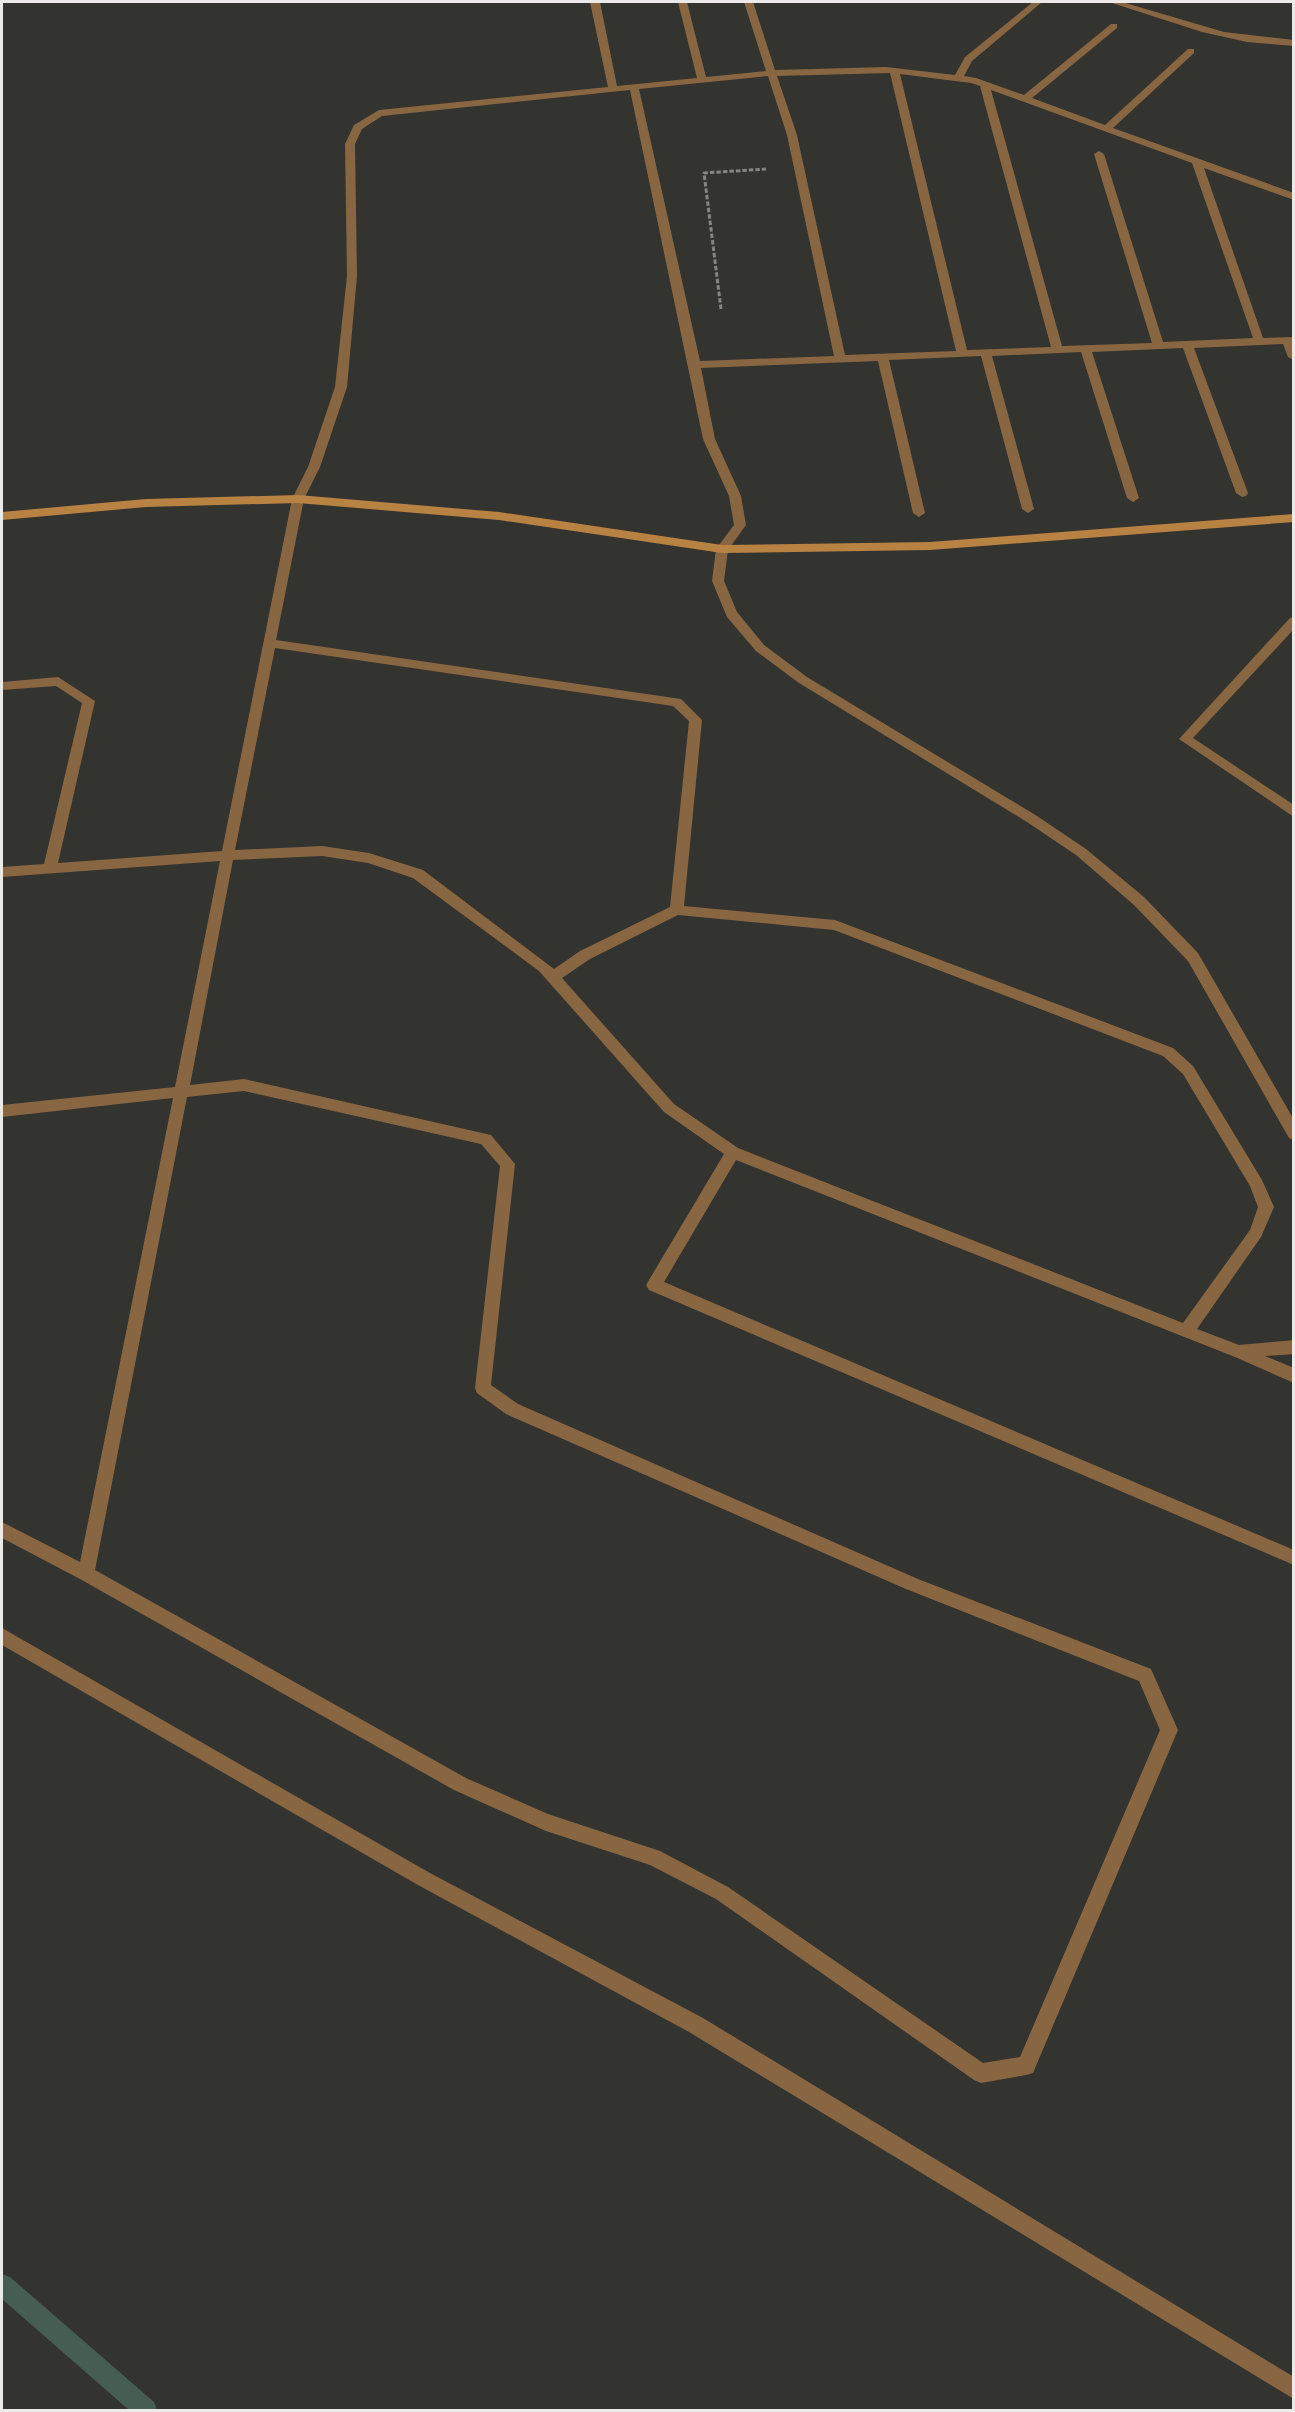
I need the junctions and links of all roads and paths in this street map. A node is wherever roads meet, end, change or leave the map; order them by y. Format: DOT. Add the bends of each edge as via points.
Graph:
graph roads {
  1 [pos="595,2"];
  2 [pos="682,2"];
  3 [pos="748,2"];
  4 [pos="1038,2"];
  5 [pos="1114,2"];
  6 [pos="1114,26"];
  7 [pos="1293,44"];
  8 [pos="1191,51"];
  9 [pos="894,70"];
  10 [pos="771,73"];
  11 [pos="958,78"];
  12 [pos="702,80"];
  13 [pos="985,85"];
  14 [pos="634,87"];
  15 [pos="613,89"];
  16 [pos="1024,99"];
  17 [pos="1106,129"];
  18 [pos="1099,154"];
  19 [pos="1197,162"];
  20 [pos="799,166"];
  21 [pos="1293,197"];
  22 [pos="1290,340"];
  23 [pos="1259,341"];
  24 [pos="1187,344"];
  25 [pos="1159,346"];
  26 [pos="1086,349"];
  27 [pos="1057,350"];
  28 [pos="986,353"];
  29 [pos="962,354"];
  30 [pos="883,357"];
  31 [pos="1293,357"];
  32 [pos="840,359"];
  33 [pos="728,364"];
  34 [pos="695,365"];
  35 [pos="1242,493"];
  36 [pos="1133,498"];
  37 [pos="298,499"];
  38 [pos="1028,509"];
  39 [pos="919,513"];
  40 [pos="2,516"];
  41 [pos="1293,519"];
  42 [pos="722,549"];
  43 [pos="1293,621"];
  44 [pos="271,643"];
  45 [pos="2,686"];
  46 [pos="1293,812"];
  47 [pos="229,856"];
  48 [pos="50,868"];
  49 [pos="2,872"];
  50 [pos="676,910"];
  51 [pos="552,977"];
  52 [pos="180,1092"];
  53 [pos="2,1111"];
  54 [pos="1293,1134"];
  55 [pos="733,1152"];
  56 [pos="1186,1332"];
  57 [pos="1293,1347"];
  58 [pos="1239,1352"];
  59 [pos="1293,1376"];
  60 [pos="2,1530"];
  61 [pos="1293,1558"];
  62 [pos="86,1574"];
  63 [pos="2,1636"];
  64 [pos="1293,2389"];
  1 -- 15 [label="street"];
  2 -- 12 [label="street"];
  3 -- 10 [label="street"];
  4 -- 11 [label="street" via="968,58"];
  5 -- 7 [label="street" via="1220,35"];
  6 -- 16 [label="street"];
  8 -- 17 [label="street"];
  9 -- 10 [label="street"];
  9 -- 11 [label="street"];
  9 -- 29 [label="street"];
  10 -- 12 [label="street"];
  10 -- 20 [label="street"];
  11 -- 13 [label="street"];
  12 -- 14 [label="street"];
  13 -- 16 [label="street"];
  13 -- 27 [label="street"];
  14 -- 15 [label="street"];
  14 -- 34 [label="street"];
  15 -- 37 [label="street" via="379,113 358,127 350,144 352,276 341,387 314,467"];
  16 -- 17 [label="street"];
  17 -- 19 [label="street"];
  18 -- 25 [label="street"];
  19 -- 21 [label="street"];
  19 -- 23 [label="street"];
  20 -- 32 [label="street"];
  20 -- 33 [label="path" via="704,173"];
  22 -- 23 [label="street"];
  22 -- 31 [label="street"];
  23 -- 24 [label="street"];
  24 -- 25 [label="street"];
  24 -- 35 [label="street"];
  25 -- 26 [label="street"];
  26 -- 27 [label="street"];
  26 -- 36 [label="street"];
  27 -- 28 [label="street"];
  28 -- 29 [label="street"];
  28 -- 38 [label="street"];
  29 -- 30 [label="street"];
  30 -- 32 [label="street"];
  30 -- 39 [label="street"];
  32 -- 33 [label="street"];
  33 -- 34 [label="street"];
  34 -- 42 [label="street" via="709,439 735,496 740,525"];
  37 -- 40 [label="street" via="146,503"];
  37 -- 42 [label="street" via="499,516"];
  37 -- 44 [label="street"];
  41 -- 42 [label="street" via="930,546"];
  42 -- 54 [label="street" via="718,581 731,614 760,648 803,680 1032,819 1081,852 1139,901 1193,957"];
  43 -- 46 [label="street" via="1185,739"];
  44 -- 47 [label="street"];
  44 -- 50 [label="street" via="677,702 696,720"];
  45 -- 48 [label="street" via="58,681 89,701"];
  47 -- 48 [label="street"];
  47 -- 51 [label="street" via="322,851 369,858 418,874 544,967"];
  47 -- 52 [label="street"];
  48 -- 49 [label="street"];
  50 -- 51 [label="street" via="585,955"];
  50 -- 56 [label="street" via="835,925 1168,1052 1188,1070 1257,1184 1266,1206 1256,1233"];
  51 -- 55 [label="street" via="669,1108"];
  52 -- 53 [label="street"];
  52 -- 62 [label="street"];
  52 -- 62 [label="street" via="244,1085 486,1139 508,1164 483,1388 512,1409 880,1569 1145,1675 1169,1730 1026,2066 981,2073 722,1893 654,1857 546,1822 460,1784"];
  55 -- 56 [label="street"];
  55 -- 61 [label="street" via="654,1285"];
  56 -- 58 [label="street"];
  57 -- 58 [label="street"];
  58 -- 59 [label="street"];
  60 -- 62 [label="street"];
  63 -- 64 [label="street" via="424,1879 696,2025"];
}
